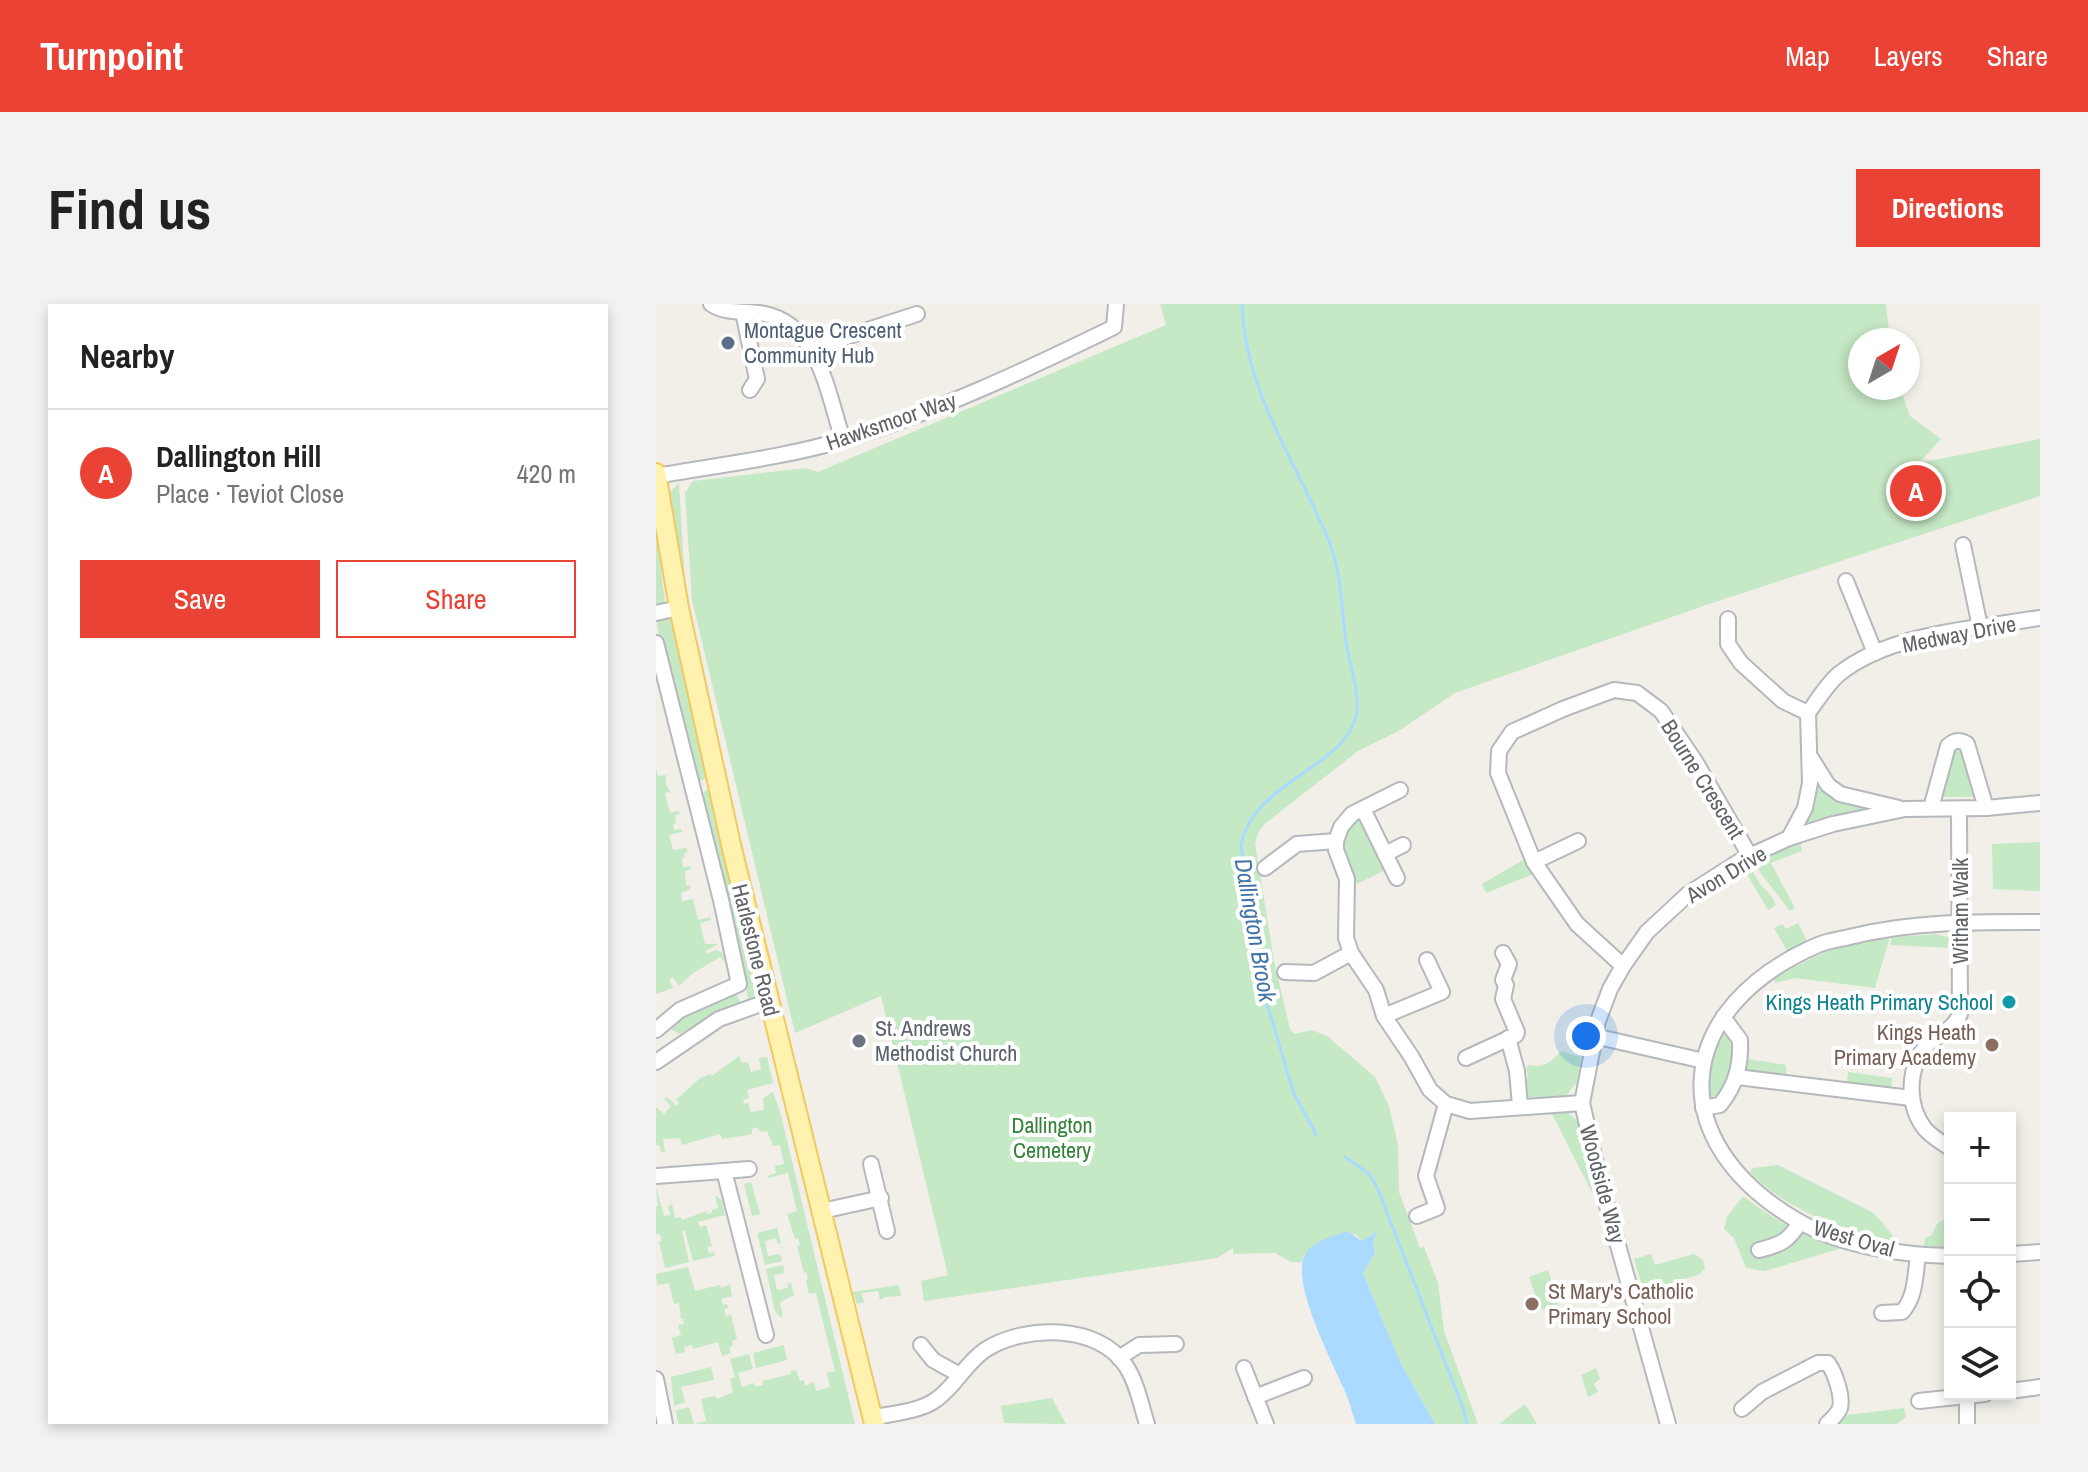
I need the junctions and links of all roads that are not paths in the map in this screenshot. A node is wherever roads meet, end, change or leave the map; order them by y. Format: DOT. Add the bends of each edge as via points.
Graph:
graph roads {
  1 [pos="711,304"];
  2 [pos="1116,304"];
  3 [pos="743,312"];
  4 [pos="917,314"];
  5 [pos="812,348"];
  6 [pos="750,390"];
  7 [pos="843,440"];
  8 [pos="656,474"];
  9 [pos="1963,545"];
  10 [pos="1846,581"];
  11 [pos="679,608"];
  12 [pos="656,613"];
  13 [pos="2040,618"];
  14 [pos="1728,619"];
  15 [pos="1980,627"];
  16 [pos="656,643"];
  17 [pos="1875,653"];
  18 [pos="1808,713"];
  19 [pos="1810,758"];
  20 [pos="1400,790"];
  21 [pos="2040,803"];
  22 [pos="1931,808"];
  23 [pos="1986,808"];
  24 [pos="1363,809"];
  25 [pos="1905,809"];
  26 [pos="1959,809"];
  27 [pos="1789,838"];
  28 [pos="1336,841"];
  29 [pos="1578,841"];
  30 [pos="1403,845"];
  31 [pos="1385,854"];
  32 [pos="1750,856"];
  33 [pos="1534,862"];
  34 [pos="1265,868"];
  35 [pos="1397,878"];
  36 [pos="1961,922"];
  37 [pos="2040,922"];
  38 [pos="1351,953"];
  39 [pos="1503,953"];
  40 [pos="1427,960"];
  41 [pos="1623,966"];
  42 [pos="1285,972"];
  43 [pos="769,1001"];
  44 [pos="1384,1016"];
  45 [pos="1723,1017"];
  46 [pos="660,1027"];
  47 [pos="1594,1036"];
  48 [pos="1512,1037"];
  49 [pos="679,1045"];
  50 [pos="1466,1058"];
  51 [pos="656,1061"];
  52 [pos="1704,1061"];
  53 [pos="1737,1077"];
  54 [pos="1911,1098"];
  55 [pos="1582,1103"];
  56 [pos="1446,1104"];
  57 [pos="1520,1106"];
  58 [pos="1703,1108"];
  59 [pos="1944,1143"];
  60 [pos="871,1164"];
  61 [pos="749,1169"];
  62 [pos="724,1171"];
  63 [pos="656,1176"];
  64 [pos="881,1198"];
  65 [pos="822,1211"];
  66 [pos="1417,1216"];
  67 [pos="1800,1222"];
  68 [pos="887,1231"];
  69 [pos="1759,1250"];
  70 [pos="2040,1252"];
  71 [pos="2016,1254"];
  72 [pos="1918,1255"];
  73 [pos="1944,1256"];
  74 [pos="1882,1313"];
  75 [pos="766,1335"];
  76 [pos="1176,1344"];
  77 [pos="921,1345"];
  78 [pos="1119,1358"];
  79 [pos="1244,1368"];
  80 [pos="960,1375"];
  81 [pos="1304,1378"];
  82 [pos="656,1379"];
  83 [pos="2040,1387"];
  84 [pos="2016,1390"];
  85 [pos="1255,1397"];
  86 [pos="1944,1398"];
  87 [pos="1967,1400"];
  88 [pos="1919,1401"];
  89 [pos="1742,1409"];
  90 [pos="873,1421"];
  91 [pos="665,1424"];
  92 [pos="1147,1424"];
  93 [pos="1266,1424"];
  94 [pos="1668,1424"];
  95 [pos="1827,1424"];
  96 [pos="1967,1424"];
  1 -- 3 [label="street" via="722,311"];
  2 -- 7 [label="street, Hawksmoor Way" via="1114,327 1002,381"];
  3 -- 5 [label="street" via="786,321"];
  3 -- 6 [label="street" via="757,379"];
  4 -- 5 [label="street"];
  5 -- 7 [label="street"];
  7 -- 8 [label="street, Hawksmoor Way"];
  8 -- 11 [label="main road, Harlestone Road"];
  9 -- 15 [label="street"];
  10 -- 17 [label="street"];
  11 -- 12 [label="street"];
  11 -- 43 [label="main road, Harlestone Road"];
  13 -- 15 [label="street, Medway Drive"];
  14 -- 18 [label="street" via="1728,644 1741,663 1783,701"];
  15 -- 17 [label="street, Medway Drive" via="1925,636"];
  16 -- 46 [label="street, Harlestone Road" via="739,984 680,1010"];
  17 -- 18 [label="street, Medway Drive" via="1838,675"];
  18 -- 19 [label="street"];
  19 -- 25 [label="street, Avon Drive" via="1840,794"];
  19 -- 27 [label="street, Avon Drive" via="1805,808"];
  20 -- 24 [label="street"];
  21 -- 23 [label="street, Avon Drive"];
  22 -- 23 [label="street" via="1948,746 1961,740 1967,744"];
  22 -- 25 [label="street, Avon Drive"];
  22 -- 26 [label="street, Avon Drive"];
  23 -- 26 [label="street, Avon Drive"];
  24 -- 28 [label="street" via="1346,821"];
  24 -- 31 [label="street"];
  25 -- 27 [label="street, Avon Drive"];
  26 -- 36 [label="street, Witham Walk"];
  27 -- 32 [label="street, Avon Drive"];
  28 -- 34 [label="street" via="1297,844"];
  28 -- 38 [label="street" via="1347,879"];
  29 -- 33 [label="street"];
  30 -- 31 [label="street"];
  31 -- 35 [label="street"];
  32 -- 33 [label="street, Bourne Crescent" via="1661,711 1637,693 1614,690 1512,732 1499,751 1498,773"];
  32 -- 41 [label="street, Avon Drive" via="1672,908"];
  33 -- 41 [label="street, Bourne Crescent" via="1577,924"];
  36 -- 37 [label="street, West Oval"];
  36 -- 45 [label="street, West Oval" via="1883,928 1820,944 1771,970"];
  36 -- 54 [label="street, Witham Walk" via="1960,1014 1922,1051 1914,1067"];
  38 -- 42 [label="street" via="1314,973"];
  38 -- 44 [label="street" via="1376,990"];
  39 -- 48 [label="street" via="1509,964 1503,999 1517,1032"];
  40 -- 44 [label="street" via="1446,998"];
  41 -- 47 [label="street, Avon Drive"];
  43 -- 49 [label="street" via="719,1019"];
  43 -- 65 [label="main road, Harlestone Road"];
  44 -- 56 [label="street" via="1430,1090"];
  45 -- 52 [label="street, West Oval"];
  45 -- 53 [label="street" via="1740,1040"];
  46 -- 49 [label="street"];
  47 -- 52 [label="street"];
  47 -- 55 [label="street, Woodside Way"];
  48 -- 50 [label="street"];
  48 -- 57 [label="street"];
  49 -- 51 [label="street"];
  52 -- 58 [label="street, West Oval"];
  53 -- 54 [label="street"];
  53 -- 58 [label="street" via="1720,1105"];
  54 -- 59 [label="street" via="1924,1127"];
  55 -- 57 [label="street"];
  55 -- 94 [label="street, Woodside Way"];
  56 -- 57 [label="street" via="1470,1111"];
  56 -- 66 [label="street" via="1426,1176 1444,1205"];
  58 -- 67 [label="street, West Oval" via="1710,1134 1741,1178"];
  60 -- 64 [label="street"];
  61 -- 62 [label="street"];
  62 -- 63 [label="street"];
  62 -- 75 [label="street"];
  64 -- 65 [label="street"];
  64 -- 68 [label="street"];
  65 -- 90 [label="main road, Harlestone Road"];
  67 -- 69 [label="street" via="1783,1244"];
  67 -- 72 [label="street, West Oval" via="1847,1241"];
  70 -- 71 [label="street"];
  72 -- 73 [label="street, West Oval"];
  72 -- 74 [label="street, West Oval" via="1908,1305 1902,1312"];
  76 -- 78 [label="street" via="1139,1345"];
  77 -- 80 [label="street" via="933,1360"];
  78 -- 80 [label="street" via="1080,1335 1035,1334 998,1343"];
  78 -- 92 [label="street"];
  79 -- 85 [label="street"];
  80 -- 90 [label="street" via="938,1399"];
  81 -- 85 [label="street"];
  82 -- 91 [label="street"];
  83 -- 84 [label="street"];
  85 -- 93 [label="street"];
  86 -- 88 [label="street"];
  87 -- 96 [label="street"];
  89 -- 95 [label="street" via="1762,1392 1818,1363 1828,1363 1840,1403"];
}
